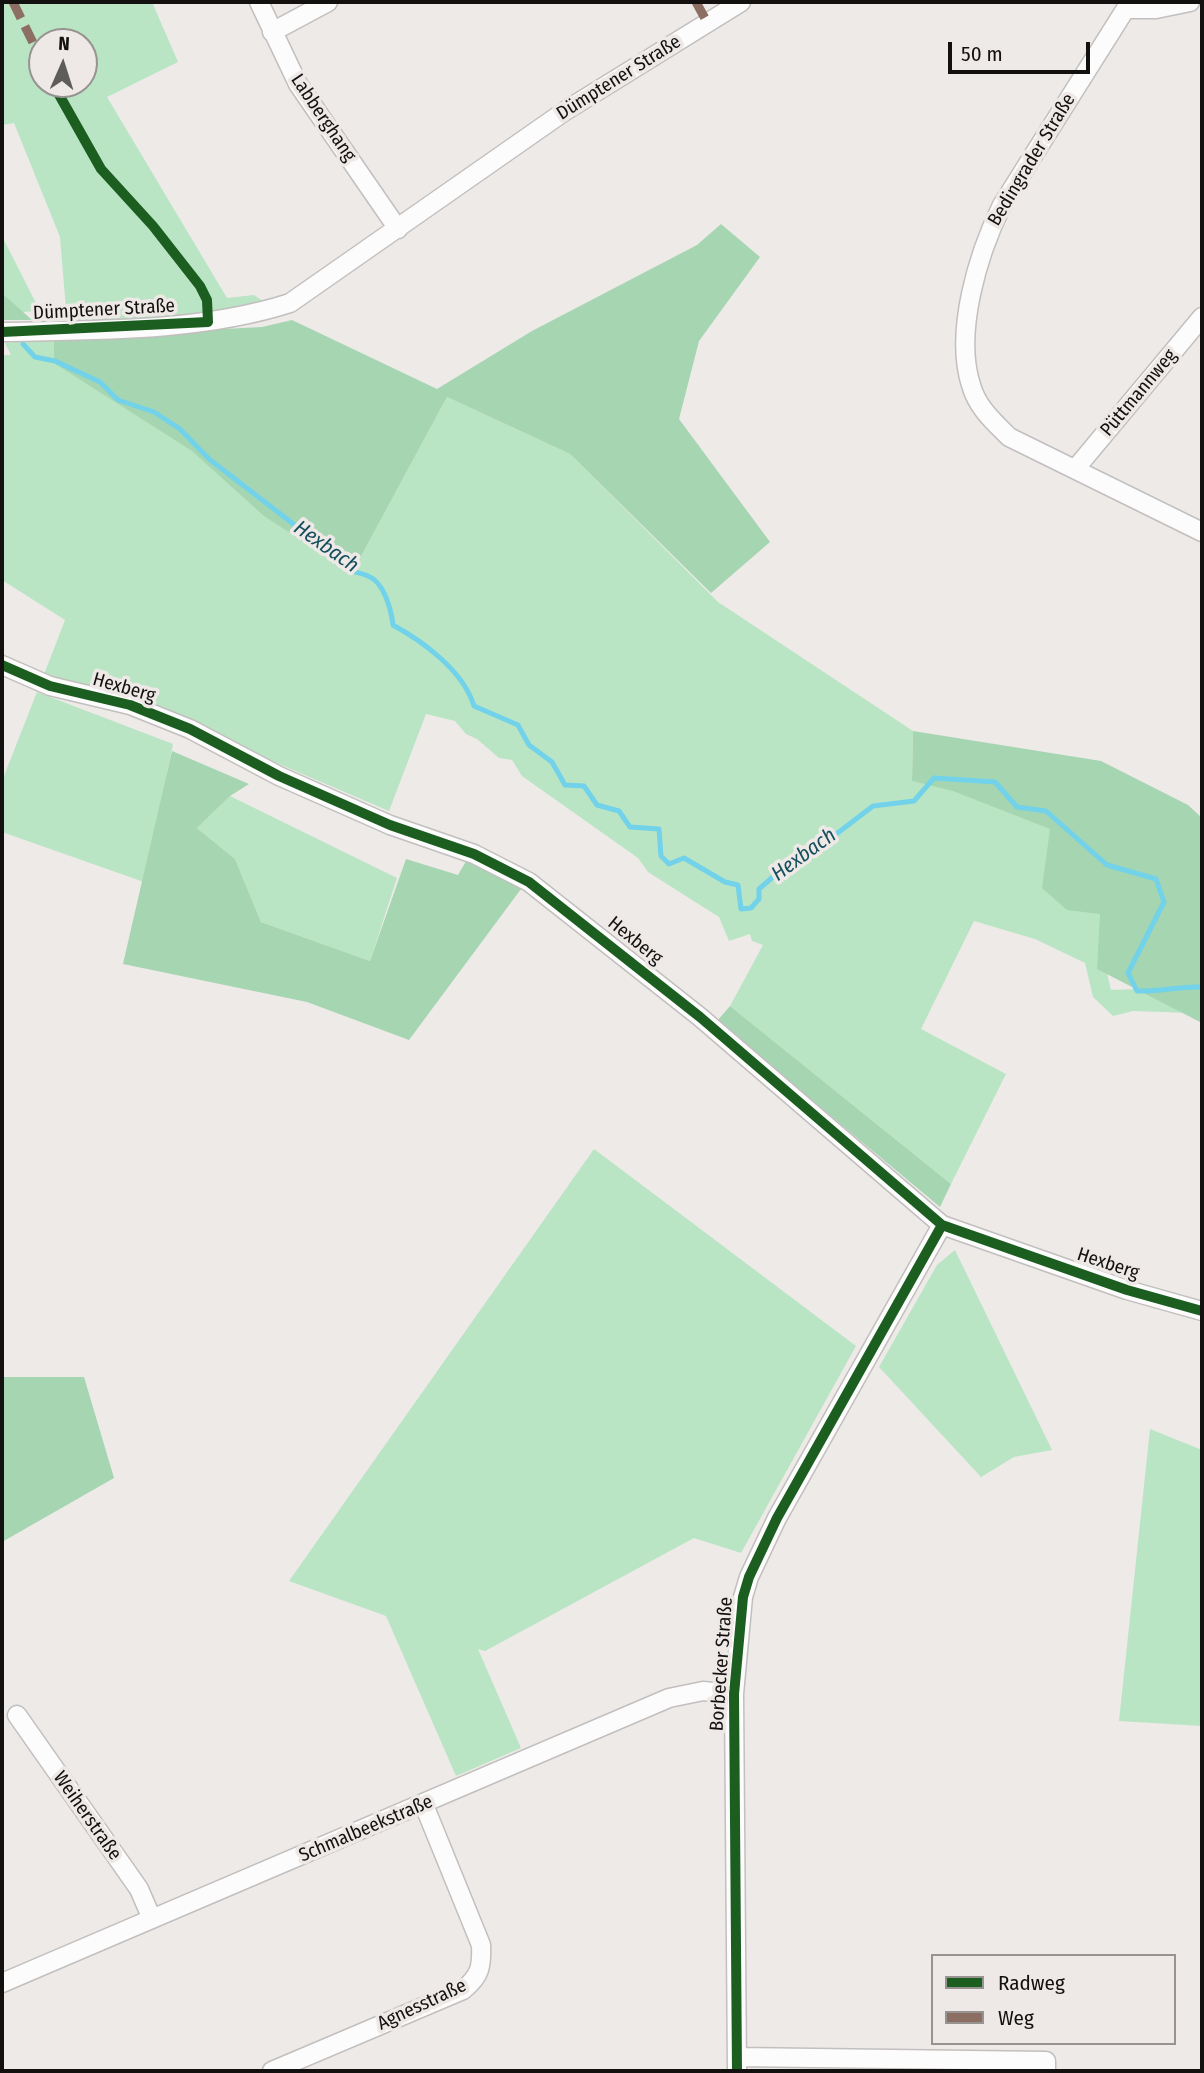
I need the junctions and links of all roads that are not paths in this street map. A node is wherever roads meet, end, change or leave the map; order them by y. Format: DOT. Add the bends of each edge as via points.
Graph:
graph roads {
  1 [pos="259,2"];
  2 [pos="328,2"];
  3 [pos="740,2"];
  4 [pos="1190,2"];
  5 [pos="1128,5"];
  6 [pos="272,33"];
  7 [pos="398,229"];
  8 [pos="1202,317"];
  9 [pos="2,332"];
  10 [pos="1076,468"];
  11 [pos="1202,532"];
  12 [pos="2,665"];
  13 [pos="942,1225"];
  14 [pos="1202,1311"];
  15 [pos="734,1694"];
  16 [pos="17,1715"];
  17 [pos="424,1805"];
  18 [pos="152,1919"];
  19 [pos="2,1983"];
  20 [pos="737,2064"];
  21 [pos="1046,2066"];
  22 [pos="272,2071"];
  1 -- 6 [label="street, Labberghang"];
  2 -- 6 [label="street"];
  3 -- 7 [label="street, Dümptener Straße" via="565,111"];
  4 -- 5 [label="street" via="1156,9"];
  5 -- 10 [label="street, Bedingrader Straße" via="987,235 973,287 964,355 971,386 985,414 1009,437"];
  6 -- 7 [label="street, Labberghang" via="298,84"];
  7 -- 9 [label="street, Dümptener Straße" via="290,303 249,316"];
  8 -- 10 [label="street, Püttmannweg"];
  10 -- 11 [label="street, Bedingrader Straße"];
  12 -- 13 [label="street, Hexberg" via="50,686 130,705 190,729 279,776 390,825 474,853 529,881 700,1017"];
  13 -- 14 [label="street, Hexberg" via="1127,1290"];
  13 -- 15 [label="street, Borbecker Straße" via="753,1567 743,1598"];
  15 -- 17 [label="street, Schmalbeekstraße" via="703,1691 669,1698"];
  15 -- 20 [label="street, Borbecker Straße"];
  16 -- 18 [label="street, Weiherstraße" via="139,1889"];
  17 -- 18 [label="street, Schmalbeekstraße"];
  17 -- 22 [label="street, Agnesstraße" via="481,1945 478,1978 463,1990"];
  18 -- 19 [label="street, Schmalbeekstraße"];
  20 -- 21 [label="street"];
}
